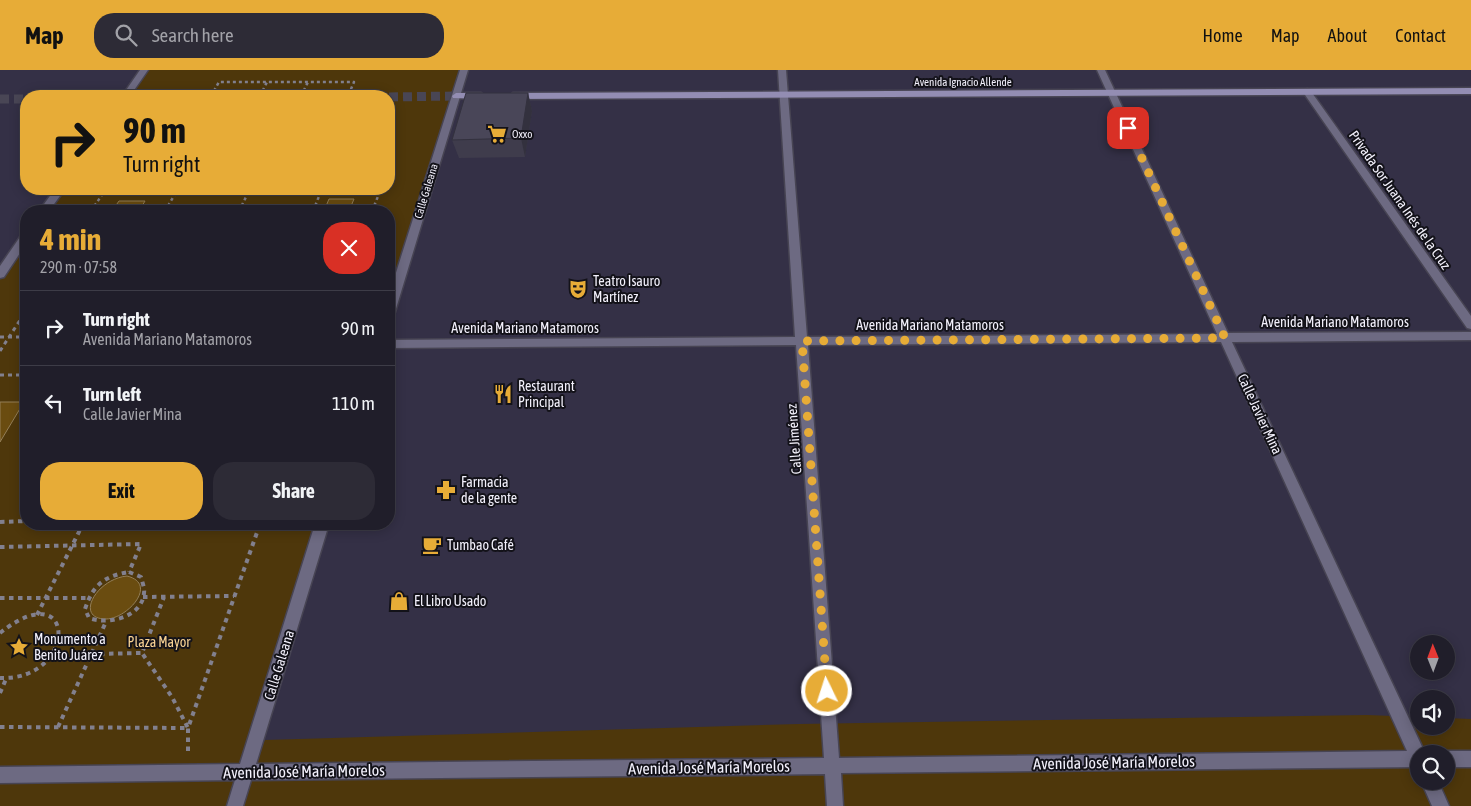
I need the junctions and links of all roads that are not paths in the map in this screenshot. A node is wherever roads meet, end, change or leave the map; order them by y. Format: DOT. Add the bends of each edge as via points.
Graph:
graph roads {
  1 [pos="144,70"];
  2 [pos="464,70"];
  3 [pos="782,70"];
  4 [pos="1101,70"];
  5 [pos="130,90"];
  6 [pos="1471,91"];
  7 [pos="1307,92"];
  8 [pos="1111,93"];
  9 [pos="784,94"];
  10 [pos="456,96"];
  11 [pos="20,246"];
  12 [pos="0,274"];
  13 [pos="395,293"];
  14 [pos="1471,325"];
  15 [pos="1471,336"];
  16 [pos="1225,338"];
  17 [pos="802,341"];
  18 [pos="395,344"];
  19 [pos="320,530"];
  20 [pos="1413,745"];
  21 [pos="1410,759"];
  22 [pos="1455,759"];
  23 [pos="1471,759"];
  24 [pos="832,766"];
  25 [pos="246,771"];
  26 [pos="0,775"];
  27 [pos="1433,790"];
  28 [pos="234,806"];
  29 [pos="835,806"];
  30 [pos="1440,806"];
  1 -- 5 [label="street"];
  2 -- 10 [label="street, Calle Galeana"];
  3 -- 9 [label="street, Calle Jiménez"];
  4 -- 8 [label="street, Calle Javier Mina"];
  6 -- 7 [label="street, Avenida Ignacio Allende"];
  7 -- 8 [label="street, Avenida Ignacio Allende"];
  7 -- 14 [label="street, Privada Sor Juana Inés de la Cruz"];
  8 -- 9 [label="street, Avenida Ignacio Allende"];
  8 -- 16 [label="street, Calle Javier Mina"];
  9 -- 10 [label="street, Avenida Ignacio Allende"];
  9 -- 17 [label="street, Calle Jiménez"];
  10 -- 13 [label="street, Calle Galeana"];
  11 -- 12 [label="street"];
  15 -- 16 [label="street, Avenida Mariano Matamoros"];
  16 -- 17 [label="street, Avenida Mariano Matamoros"];
  16 -- 20 [label="street, Calle Javier Mina"];
  17 -- 18 [label="street, Avenida Mariano Matamoros"];
  17 -- 24 [label="street, Calle Jiménez"];
  19 -- 25 [label="street, Calle Galeana"];
  21 -- 24 [label="street, Avenida José María Morelos"];
  22 -- 23 [label="street"];
  24 -- 25 [label="street, Avenida José María Morelos"];
  24 -- 29 [label="street, Calle Jiménez"];
  25 -- 26 [label="street, Avenida José María Morelos"];
  25 -- 28 [label="street, Calle Galeana"];
  27 -- 30 [label="street"];
}
